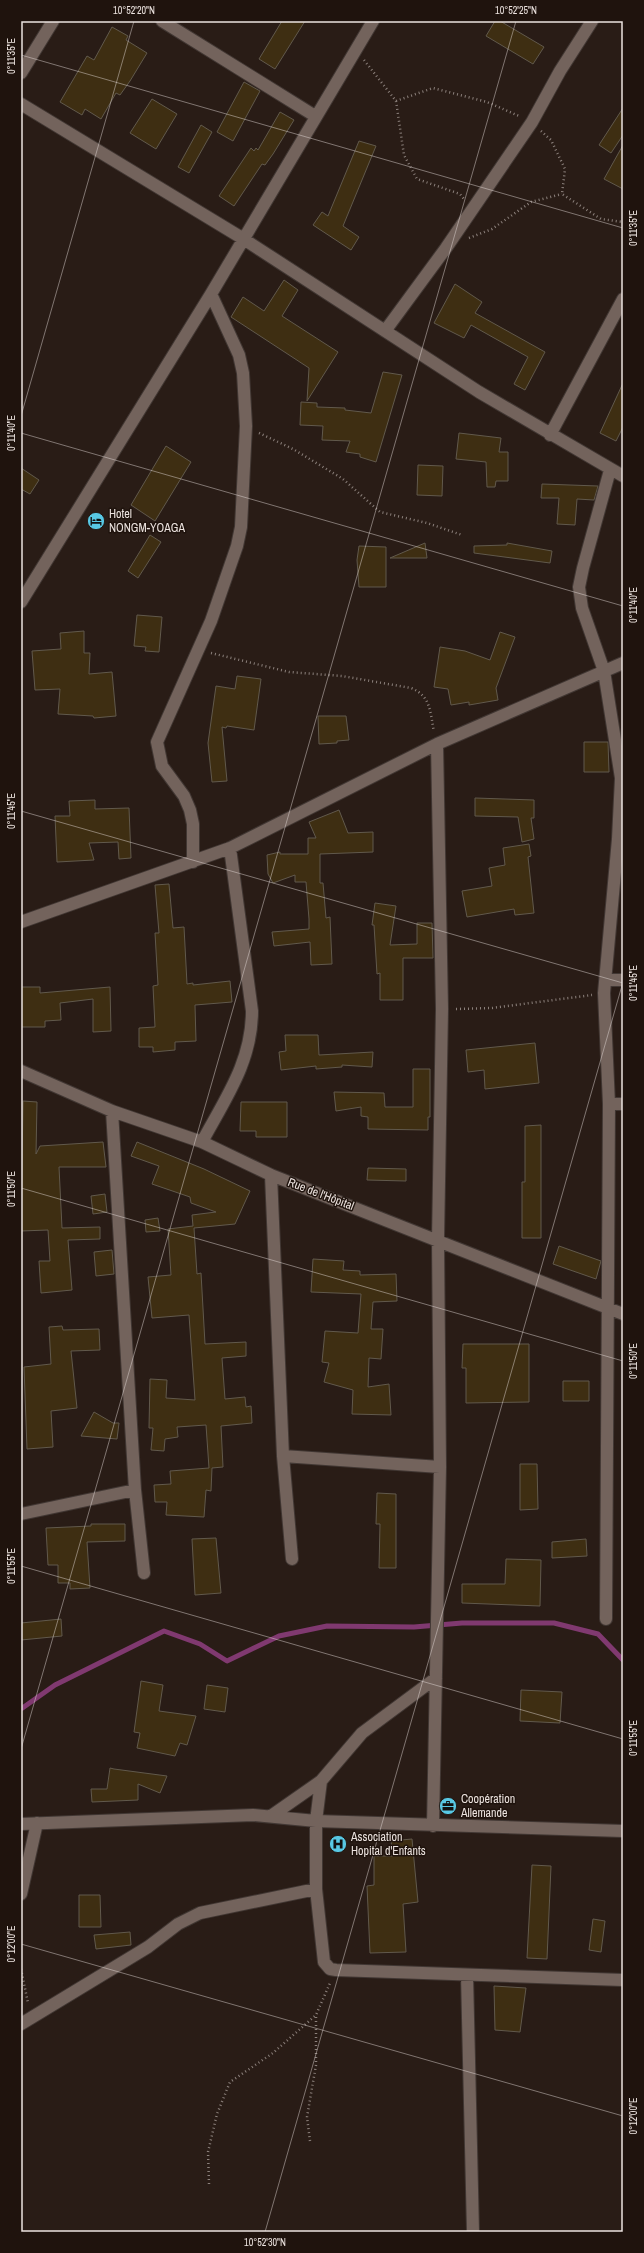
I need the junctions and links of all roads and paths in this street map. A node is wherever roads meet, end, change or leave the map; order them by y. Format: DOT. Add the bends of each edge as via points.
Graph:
graph roads {
  1 [pos="53,21"];
  2 [pos="162,21"];
  3 [pos="374,21"];
  4 [pos="592,21"];
  5 [pos="355,49"];
  6 [pos="21,73"];
  7 [pos="396,101"];
  8 [pos="21,104"];
  9 [pos="315,116"];
  10 [pos="532,122"];
  11 [pos="562,194"];
  12 [pos="472,208"];
  13 [pos="623,222"];
  14 [pos="242,238"];
  15 [pos="446,248"];
  16 [pos="211,294"];
  17 [pos="623,299"];
  18 [pos="384,331"];
  19 [pos="246,426"];
  20 [pos="550,435"];
  21 [pos="610,470"];
  22 [pos="623,476"];
  23 [pos="462,535"];
  24 [pos="21,602"];
  25 [pos="199,650"];
  26 [pos="623,663"];
  27 [pos="604,671"];
  28 [pos="437,744"];
  29 [pos="621,828"];
  30 [pos="230,848"];
  31 [pos="193,862"];
  32 [pos="21,922"];
  33 [pos="606,980"];
  34 [pos="623,980"];
  35 [pos="604,993"];
  36 [pos="442,1009"];
  37 [pos="21,1071"];
  38 [pos="609,1104"];
  39 [pos="623,1104"];
  40 [pos="112,1111"];
  41 [pos="202,1142"];
  42 [pos="271,1175"];
  43 [pos="438,1240"];
  44 [pos="607,1307"];
  45 [pos="623,1314"];
  46 [pos="283,1456"];
  47 [pos="440,1467"];
  48 [pos="135,1490"];
  49 [pos="21,1514"];
  50 [pos="292,1558"];
  51 [pos="144,1573"];
  52 [pos="606,1619"];
  53 [pos="436,1678"];
  54 [pos="321,1781"];
  55 [pos="271,1816"];
  56 [pos="316,1821"];
  57 [pos="37,1823"];
  58 [pos="21,1824"];
  59 [pos="433,1826"];
  60 [pos="623,1831"];
  61 [pos="316,1889"];
  62 [pos="21,1894"];
  63 [pos="21,1968"];
  64 [pos="336,1970"];
  65 [pos="467,1975"];
  66 [pos="623,1980"];
  67 [pos="316,2015"];
  68 [pos="32,2016"];
  69 [pos="21,2024"];
  70 [pos="310,2141"];
  71 [pos="209,2184"];
  72 [pos="473,2232"];
  1 -- 6 [label="street"];
  2 -- 9 [label="street"];
  3 -- 5 [label="street"];
  4 -- 10 [label="street"];
  5 -- 7 [label="path"];
  5 -- 9 [label="street"];
  7 -- 10 [label="path" via="433,88 487,102"];
  7 -- 12 [label="path" via="404,155 417,179 460,194"];
  8 -- 14 [label="street"];
  9 -- 14 [label="street"];
  10 -- 11 [label="path" via="551,140 565,170"];
  10 -- 12 [label="street"];
  11 -- 13 [label="path" via="601,219"];
  11 -- 15 [label="path" via="531,202 492,229"];
  12 -- 15 [label="street"];
  14 -- 16 [label="street"];
  14 -- 18 [label="street"];
  15 -- 18 [label="street"];
  16 -- 19 [label="street" via="239,355 243,373"];
  16 -- 24 [label="street"];
  17 -- 20 [label="street"];
  18 -- 20 [label="street"];
  19 -- 23 [label="path" via="293,449 343,479 380,512 427,523"];
  19 -- 25 [label="street" via="238,540"];
  20 -- 21 [label="street"];
  21 -- 22 [label="street"];
  21 -- 27 [label="street" via="579,587 582,608"];
  25 -- 28 [label="path" via="267,668 342,676 419,691 426,698"];
  25 -- 31 [label="street" via="157,742 162,766 184,796 190,810 193,824"];
  26 -- 27 [label="street"];
  27 -- 28 [label="street"];
  27 -- 29 [label="street" via="621,778"];
  28 -- 30 [label="street"];
  28 -- 36 [label="street"];
  29 -- 33 [label="street"];
  30 -- 31 [label="street"];
  30 -- 41 [label="street" via="252,1011 252,1031 247,1055"];
  31 -- 32 [label="street"];
  33 -- 34 [label="street"];
  33 -- 35 [label="street"];
  35 -- 36 [label="path" via="492,1008"];
  35 -- 38 [label="street"];
  36 -- 43 [label="street"];
  37 -- 40 [label="street, Rue de l'Hôpital"];
  38 -- 39 [label="street"];
  38 -- 44 [label="street"];
  40 -- 41 [label="street, Rue de l'Hôpital"];
  40 -- 48 [label="street"];
  41 -- 42 [label="street, Rue de l'Hôpital"];
  42 -- 43 [label="street, Rue de l'Hôpital"];
  42 -- 46 [label="street"];
  43 -- 44 [label="street, Rue de l'Hôpital"];
  43 -- 47 [label="street"];
  44 -- 45 [label="street, Rue de l'Hôpital"];
  44 -- 52 [label="street"];
  46 -- 47 [label="street"];
  46 -- 50 [label="street"];
  47 -- 53 [label="street"];
  48 -- 49 [label="street"];
  48 -- 51 [label="street"];
  53 -- 54 [label="street" via="362,1733"];
  53 -- 59 [label="street"];
  54 -- 55 [label="street"];
  54 -- 56 [label="street"];
  55 -- 56 [label="street"];
  55 -- 57 [label="street" via="229,1815"];
  56 -- 59 [label="street"];
  56 -- 61 [label="street"];
  57 -- 58 [label="street"];
  57 -- 62 [label="street"];
  59 -- 60 [label="street"];
  61 -- 64 [label="street" via="324,1962 330,1969"];
  61 -- 68 [label="street" via="200,1914 178,1924 130,1959"];
  63 -- 68 [label="path"];
  64 -- 65 [label="street"];
  64 -- 67 [label="path"];
  65 -- 66 [label="street"];
  65 -- 72 [label="street"];
  67 -- 70 [label="path" via="316,2065 307,2117"];
  67 -- 71 [label="path" via="273,2053 230,2082 217,2114 208,2152"];
  68 -- 69 [label="street"];
}
